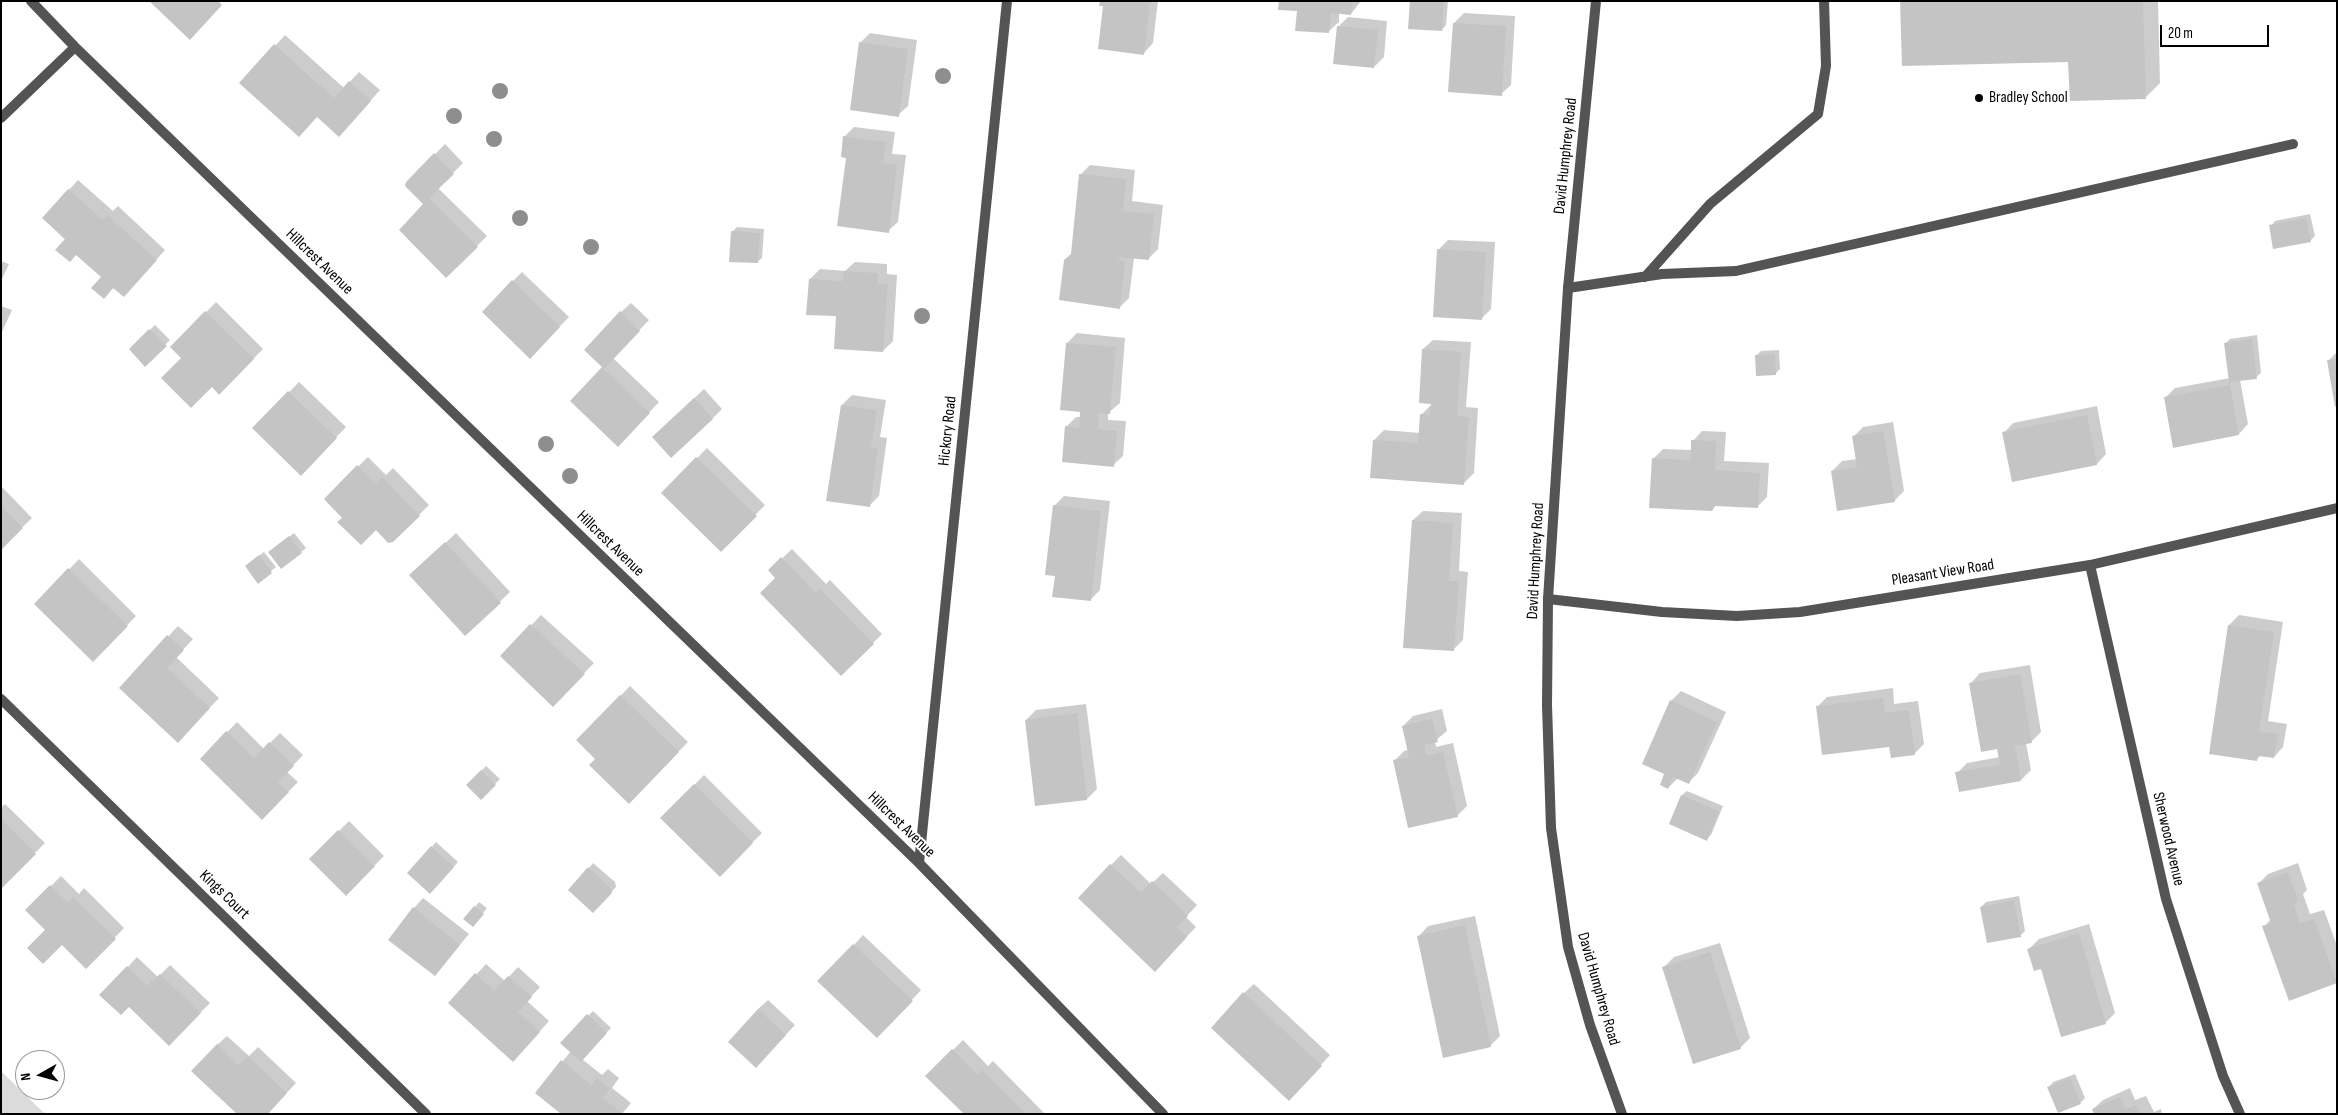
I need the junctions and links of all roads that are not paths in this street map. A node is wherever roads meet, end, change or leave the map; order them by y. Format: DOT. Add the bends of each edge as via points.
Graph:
graph roads {
  1 [pos="31,1"];
  2 [pos="1007,1"];
  3 [pos="1596,1"];
  4 [pos="1824,1"];
  5 [pos="75,47"];
  6 [pos="1,118"];
  7 [pos="2292,144"];
  8 [pos="1644,277"];
  9 [pos="1568,288"];
  10 [pos="2337,508"];
  11 [pos="2090,565"];
  12 [pos="1548,599"];
  13 [pos="1,699"];
  14 [pos="919,863"];
  15 [pos="426,1114"];
  16 [pos="1162,1114"];
  17 [pos="1622,1114"];
  18 [pos="2240,1114"];
  1 -- 5 [label="street, Hillcrest Avenue"];
  2 -- 14 [label="street, Hickory Road"];
  3 -- 9 [label="street, David Humphrey Road"];
  4 -- 8 [label="street" via="1826,66 1818,114 1710,204"];
  5 -- 6 [label="street"];
  5 -- 14 [label="street, Hillcrest Avenue"];
  7 -- 8 [label="street" via="1736,271"];
  8 -- 9 [label="street"];
  9 -- 12 [label="street, David Humphrey Road"];
  10 -- 11 [label="street, Pleasant View Road"];
  11 -- 12 [label="street, Pleasant View Road" via="1800,612 1737,616 1662,612"];
  11 -- 18 [label="street, Sherwood Avenue" via="2166,899 2223,1076"];
  12 -- 17 [label="street, David Humphrey Road" via="1547,714 1551,828 1556,868 1568,947 1590,1025"];
  13 -- 15 [label="street, Kings Court"];
  14 -- 16 [label="street, Hillcrest Avenue"];
}
